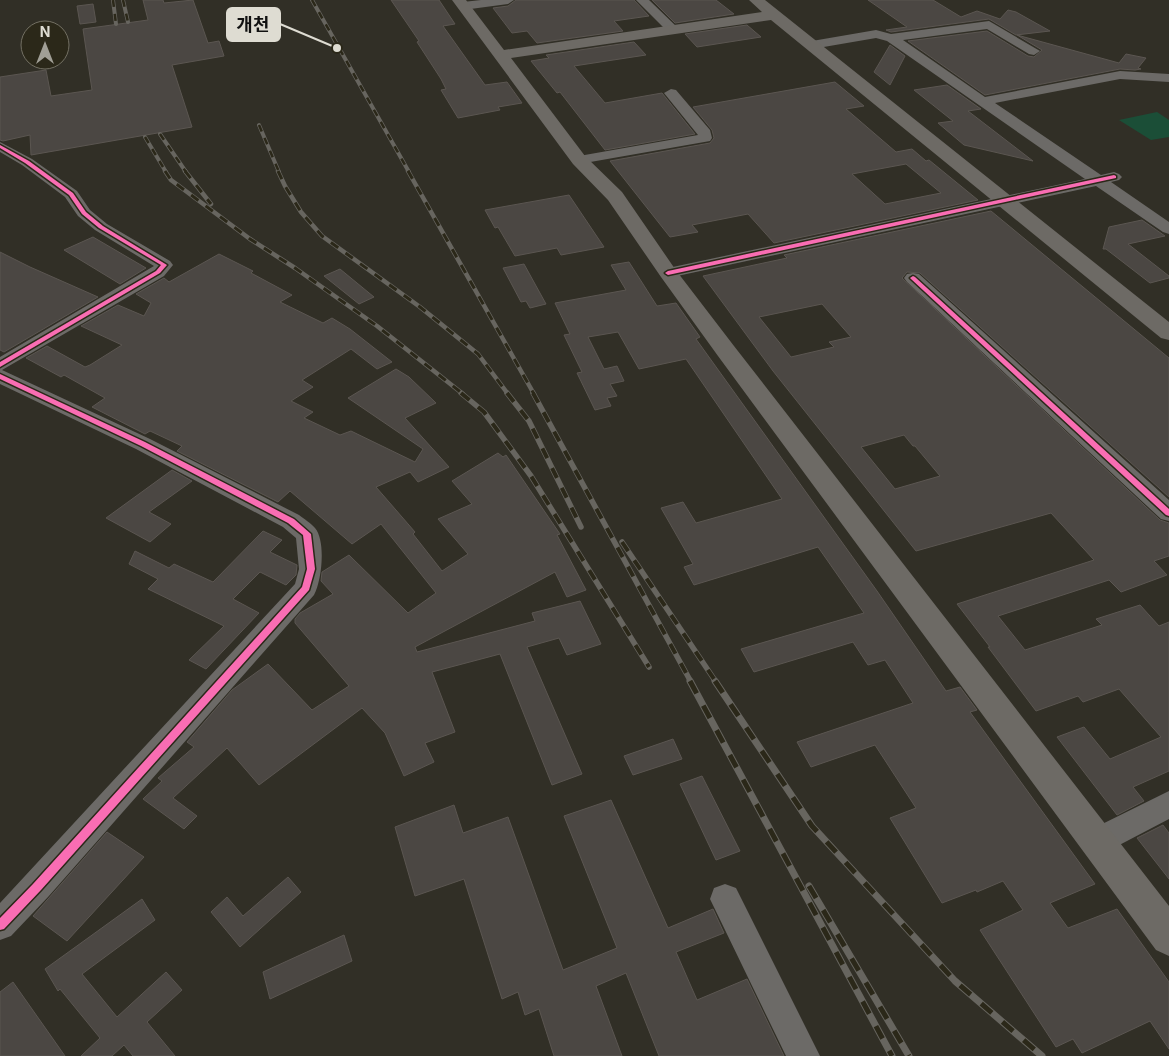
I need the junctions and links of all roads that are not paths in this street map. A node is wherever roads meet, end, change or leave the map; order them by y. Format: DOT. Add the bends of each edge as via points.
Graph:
graph roads {
  1 [pos="508,0"];
  2 [pos="642,0"];
  3 [pos="756,0"];
  4 [pos="461,3"];
  5 [pos="774,15"];
  6 [pos="672,30"];
  7 [pos="891,38"];
  8 [pos="812,44"];
  9 [pos="1034,51"];
  10 [pos="502,55"];
  11 [pos="1169,78"];
  12 [pos="671,93"];
  13 [pos="984,101"];
  14 [pos="0,146"];
  15 [pos="579,160"];
  16 [pos="1106,179"];
  17 [pos="1005,201"];
  18 [pos="1169,229"];
  19 [pos="668,273"];
  20 [pos="913,278"];
  21 [pos="1169,332"];
  22 [pos="0,365"];
  23 [pos="0,376"];
  24 [pos="1169,513"];
  25 [pos="1169,804"];
  26 [pos="1096,842"];
  27 [pos="725,899"];
  28 [pos="0,925"];
  29 [pos="1169,937"];
  30 [pos="803,1056"];
  1 -- 4 [label="street"];
  2 -- 6 [label="street"];
  3 -- 5 [label="main road"];
  4 -- 10 [label="main road"];
  5 -- 6 [label="main road"];
  5 -- 8 [label="main road"];
  6 -- 10 [label="main road"];
  7 -- 8 [label="street" via="876,34"];
  7 -- 9 [label="street" via="989,25"];
  7 -- 13 [label="street"];
  8 -- 17 [label="main road"];
  10 -- 15 [label="main road"];
  11 -- 13 [label="street" via="1120,75"];
  12 -- 15 [label="street" via="705,138"];
  13 -- 16 [label="street"];
  14 -- 22 [label="street" via="71,194 84,213 101,227 164,265 158,272"];
  15 -- 19 [label="main road" via="615,196"];
  16 -- 17 [label="street"];
  16 -- 18 [label="street"];
  17 -- 19 [label="street"];
  17 -- 21 [label="main road"];
  19 -- 26 [label="main road"];
  20 -- 24 [label="street"];
  23 -- 28 [label="street" via="143,444 291,521 307,534 311,569 306,588"];
  25 -- 26 [label="street"];
  26 -- 29 [label="main road"];
  27 -- 30 [label="street"];
}
